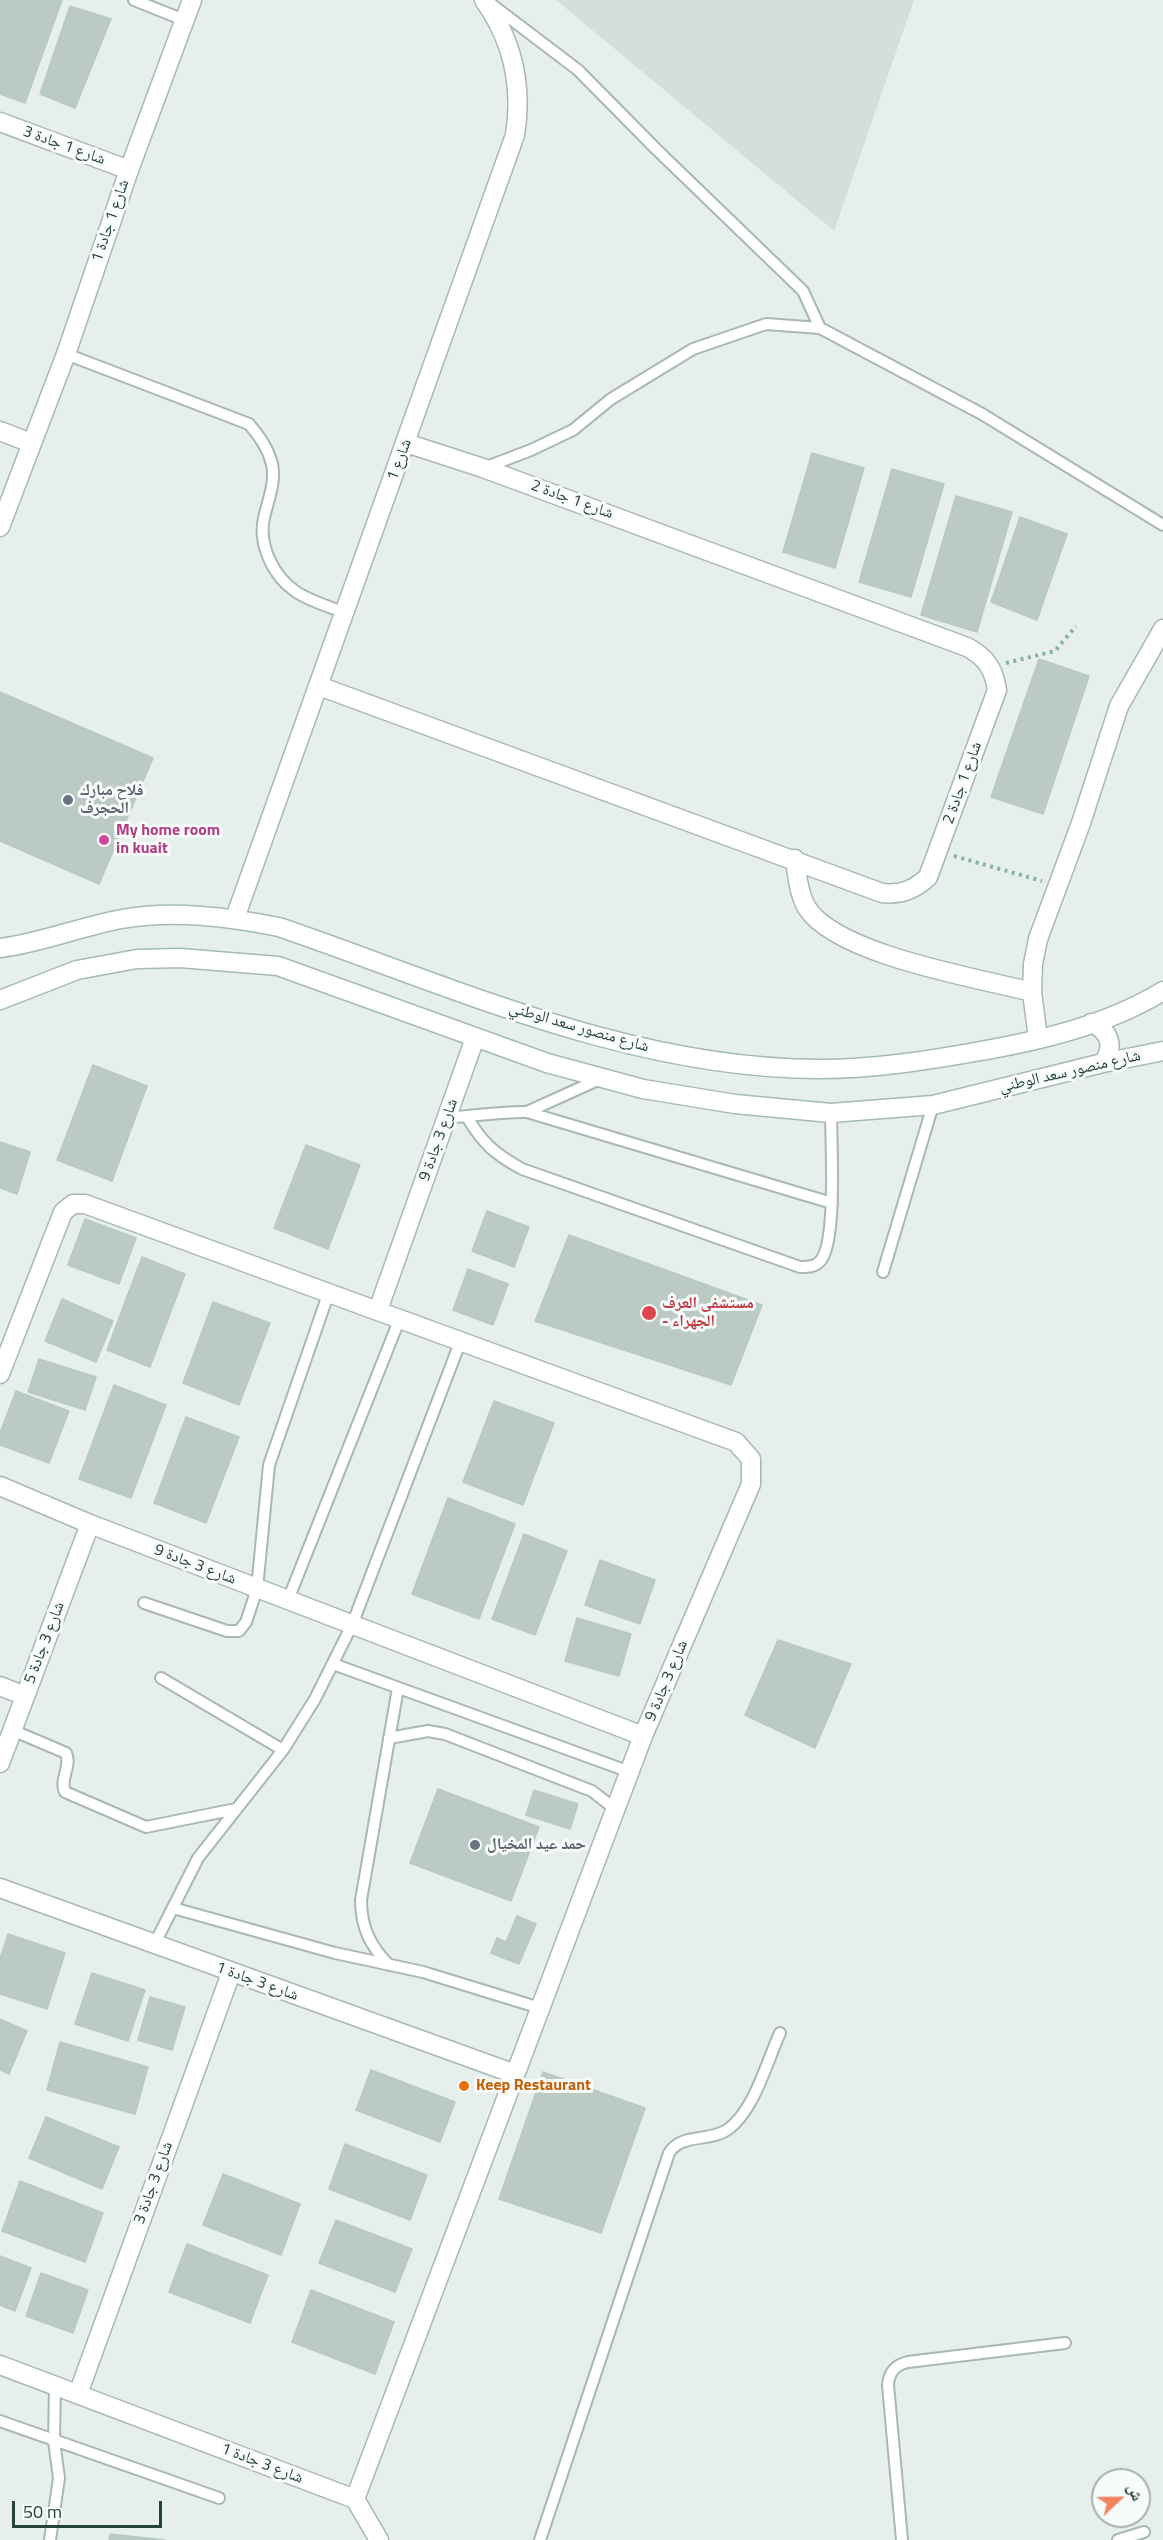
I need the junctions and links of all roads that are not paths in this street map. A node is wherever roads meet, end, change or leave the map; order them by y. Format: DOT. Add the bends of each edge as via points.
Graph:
graph roads {
  1 [pos="134,0"];
  2 [pos="192,0"];
  3 [pos="485,0"];
  4 [pos="146,2"];
  5 [pos="184,20"];
  6 [pos="0,122"];
  7 [pos="129,170"];
  8 [pos="820,328"];
  9 [pos="66,354"];
  10 [pos="0,431"];
  11 [pos="31,443"];
  12 [pos="406,443"];
  13 [pos="483,468"];
  14 [pos="1163,525"];
  15 [pos="0,527"];
  16 [pos="346,614"];
  17 [pos="1163,629"];
  18 [pos="320,686"];
  19 [pos="795,860"];
  20 [pos="235,918"];
  21 [pos="0,948"];
  22 [pos="1163,991"];
  23 [pos="1032,992"];
  24 [pos="0,1000"];
  25 [pos="1090,1023"];
  26 [pos="475,1038"];
  27 [pos="1038,1039"];
  28 [pos="1163,1051"];
  29 [pos="1103,1063"];
  30 [pos="602,1078"];
  31 [pos="933,1105"];
  32 [pos="527,1112"];
  33 [pos="831,1113"];
  34 [pos="447,1117"];
  35 [pos="468,1117"];
  36 [pos="832,1203"];
  37 [pos="884,1272"];
  38 [pos="329,1292"];
  39 [pos="378,1310"];
  40 [pos="400,1318"];
  41 [pos="461,1340"];
  42 [pos="0,1374"];
  43 [pos="0,1486"];
  44 [pos="90,1524"];
  45 [pos="257,1588"];
  46 [pos="288,1600"];
  47 [pos="144,1603"];
  48 [pos="352,1625"];
  49 [pos="333,1664"];
  50 [pos="161,1678"];
  51 [pos="0,1686"];
  52 [pos="398,1688"];
  53 [pos="25,1696"];
  54 [pos="12,1730"];
  55 [pos="643,1736"];
  56 [pos="389,1738"];
  57 [pos="283,1750"];
  58 [pos="0,1763"];
  59 [pos="630,1772"];
  60 [pos="236,1809"];
  61 [pos="615,1809"];
  62 [pos="0,1888"];
  63 [pos="172,1908"];
  64 [pos="154,1945"];
  65 [pos="389,1965"];
  66 [pos="231,1973"];
  67 [pos="540,2008"];
  68 [pos="780,2032"];
  69 [pos="515,2074"];
  70 [pos="1065,2343"];
  71 [pos="0,2365"];
  72 [pos="55,2385"];
  73 [pos="78,2394"];
  74 [pos="0,2421"];
  75 [pos="54,2441"];
  76 [pos="219,2498"];
  77 [pos="355,2499"];
  78 [pos="902,2521"];
  79 [pos="1144,2532"];
  80 [pos="50,2540"];
  81 [pos="379,2540"];
  82 [pos="540,2540"];
  83 [pos="902,2540"];
  84 [pos="910,2540"];
  85 [pos="1118,2540"];
  1 -- 4 [label="lane"];
  2 -- 5 [label="street, شارع 1 جادة 1"];
  3 -- 8 [label="lane" via="578,70 803,291"];
  3 -- 12 [label="street, شارع 1" via="513,60 519,107 515,135"];
  4 -- 5 [label="lane"];
  5 -- 7 [label="street, شارع 1 جادة 1"];
  6 -- 7 [label="street, شارع 1 جادة 3"];
  7 -- 9 [label="street, شارع 1 جادة 1"];
  8 -- 13 [label="lane" via="766,324 693,349 611,399 573,430"];
  8 -- 14 [label="lane" via="982,414"];
  9 -- 11 [label="street, شارع 1 جادة 1"];
  9 -- 16 [label="lane" via="249,424 263,442 272,465 272,493 263,520 264,545 275,572 295,592"];
  10 -- 11 [label="street"];
  11 -- 15 [label="street, شارع 1 جادة 1"];
  12 -- 13 [label="street, شارع 1 جادة 2"];
  12 -- 16 [label="street, شارع 1"];
  13 -- 19 [label="street, شارع 1 جادة 2" via="968,647 991,668 997,690 938,852 921,884 912,890 882,893"];
  16 -- 18 [label="street, شارع 1"];
  17 -- 23 [label="street" via="1119,706 1038,939"];
  18 -- 19 [label="street, شارع 1 جادة 2"];
  18 -- 20 [label="street, شارع 1"];
  19 -- 23 [label="street" via="800,892 808,909 822,924 853,944"];
  20 -- 21 [label="street, شارع منصور سعد الوطني" via="170,915 124,919"];
  20 -- 27 [label="street, شارع منصور سعد الوطني" via="279,927 534,1018 630,1046 731,1063 820,1069 917,1062"];
  22 -- 25 [label="street, شارع منصور سعد الوطني" via="1143,1004"];
  23 -- 27 [label="street"];
  24 -- 26 [label="street, شارع منصور سعد الوطني" via="77,970 137,959 222,961 278,966"];
  25 -- 27 [label="street, شارع منصور سعد الوطني"];
  25 -- 29 [label="street" via="1107,1034 1109,1054"];
  26 -- 30 [label="street, شارع منصور سعد الوطني"];
  26 -- 34 [label="street, شارع 3 جادة 9"];
  28 -- 29 [label="street, شارع منصور سعد الوطني"];
  29 -- 31 [label="street, شارع منصور سعد الوطني"];
  30 -- 32 [label="lane"];
  30 -- 33 [label="street, شارع منصور سعد الوطني" via="735,1104"];
  31 -- 33 [label="street, شارع منصور سعد الوطني"];
  31 -- 37 [label="lane"];
  32 -- 35 [label="lane" via="496,1111"];
  32 -- 36 [label="lane"];
  33 -- 36 [label="lane"];
  34 -- 35 [label="lane"];
  34 -- 39 [label="street, شارع 3 جادة 9"];
  35 -- 36 [label="lane" via="480,1140 522,1169 800,1267 816,1265 821,1260"];
  38 -- 39 [label="street, شارع 3 جادة 9"];
  38 -- 42 [label="street, شارع 3 جادة 9" via="85,1204 72,1204 63,1212"];
  38 -- 45 [label="lane" via="269,1465"];
  39 -- 40 [label="street, شارع 3 جادة 9"];
  40 -- 41 [label="street, شارع 3 جادة 9"];
  40 -- 46 [label="lane"];
  41 -- 48 [label="lane"];
  41 -- 55 [label="street, شارع 3 جادة 9" via="736,1442 751,1459 751,1484"];
  43 -- 44 [label="street, شارع 3 جادة 9"];
  44 -- 45 [label="street, شارع 3 جادة 9"];
  44 -- 53 [label="street, شارع 3 جادة 5"];
  45 -- 46 [label="street, شارع 3 جادة 9"];
  45 -- 47 [label="lane" via="246,1622 233,1632"];
  46 -- 48 [label="street, شارع 3 جادة 9"];
  48 -- 49 [label="lane"];
  48 -- 55 [label="street, شارع 3 جادة 9"];
  49 -- 52 [label="lane"];
  49 -- 57 [label="lane"];
  50 -- 57 [label="lane"];
  51 -- 53 [label="street"];
  52 -- 56 [label="lane"];
  52 -- 59 [label="lane"];
  53 -- 54 [label="street, شارع 3 جادة 5"];
  54 -- 58 [label="street, شارع 3 جادة 5"];
  54 -- 60 [label="lane" via="66,1754 63,1787 70,1796 138,1825 155,1827"];
  55 -- 59 [label="street"];
  56 -- 61 [label="lane" via="428,1731 445,1734 592,1791"];
  56 -- 65 [label="lane" via="361,1918 375,1951"];
  57 -- 60 [label="lane"];
  59 -- 61 [label="street"];
  60 -- 63 [label="lane" via="198,1858"];
  61 -- 67 [label="street"];
  62 -- 64 [label="street, شارع 3 جادة 1"];
  63 -- 64 [label="lane"];
  63 -- 65 [label="lane"];
  64 -- 66 [label="street, شارع 3 جادة 1"];
  65 -- 67 [label="lane"];
  66 -- 69 [label="street, شارع 3 جادة 1"];
  66 -- 73 [label="street, شارع 3 جادة 3"];
  67 -- 69 [label="street"];
  68 -- 82 [label="lane" via="748,2107 734,2125 715,2136 678,2143 669,2153"];
  69 -- 77 [label="street"];
  70 -- 78 [label="lane" via="908,2362 895,2367 888,2385"];
  71 -- 72 [label="street, شارع 3 جادة 1"];
  72 -- 73 [label="street, شارع 3 جادة 1"];
  72 -- 75 [label="lane"];
  73 -- 77 [label="street, شارع 3 جادة 1"];
  74 -- 75 [label="lane"];
  75 -- 76 [label="lane"];
  75 -- 80 [label="lane" via="59,2478"];
  77 -- 81 [label="street"];
  78 -- 83 [label="lane"];
  78 -- 84 [label="lane"];
  79 -- 85 [label="lane"];
}
